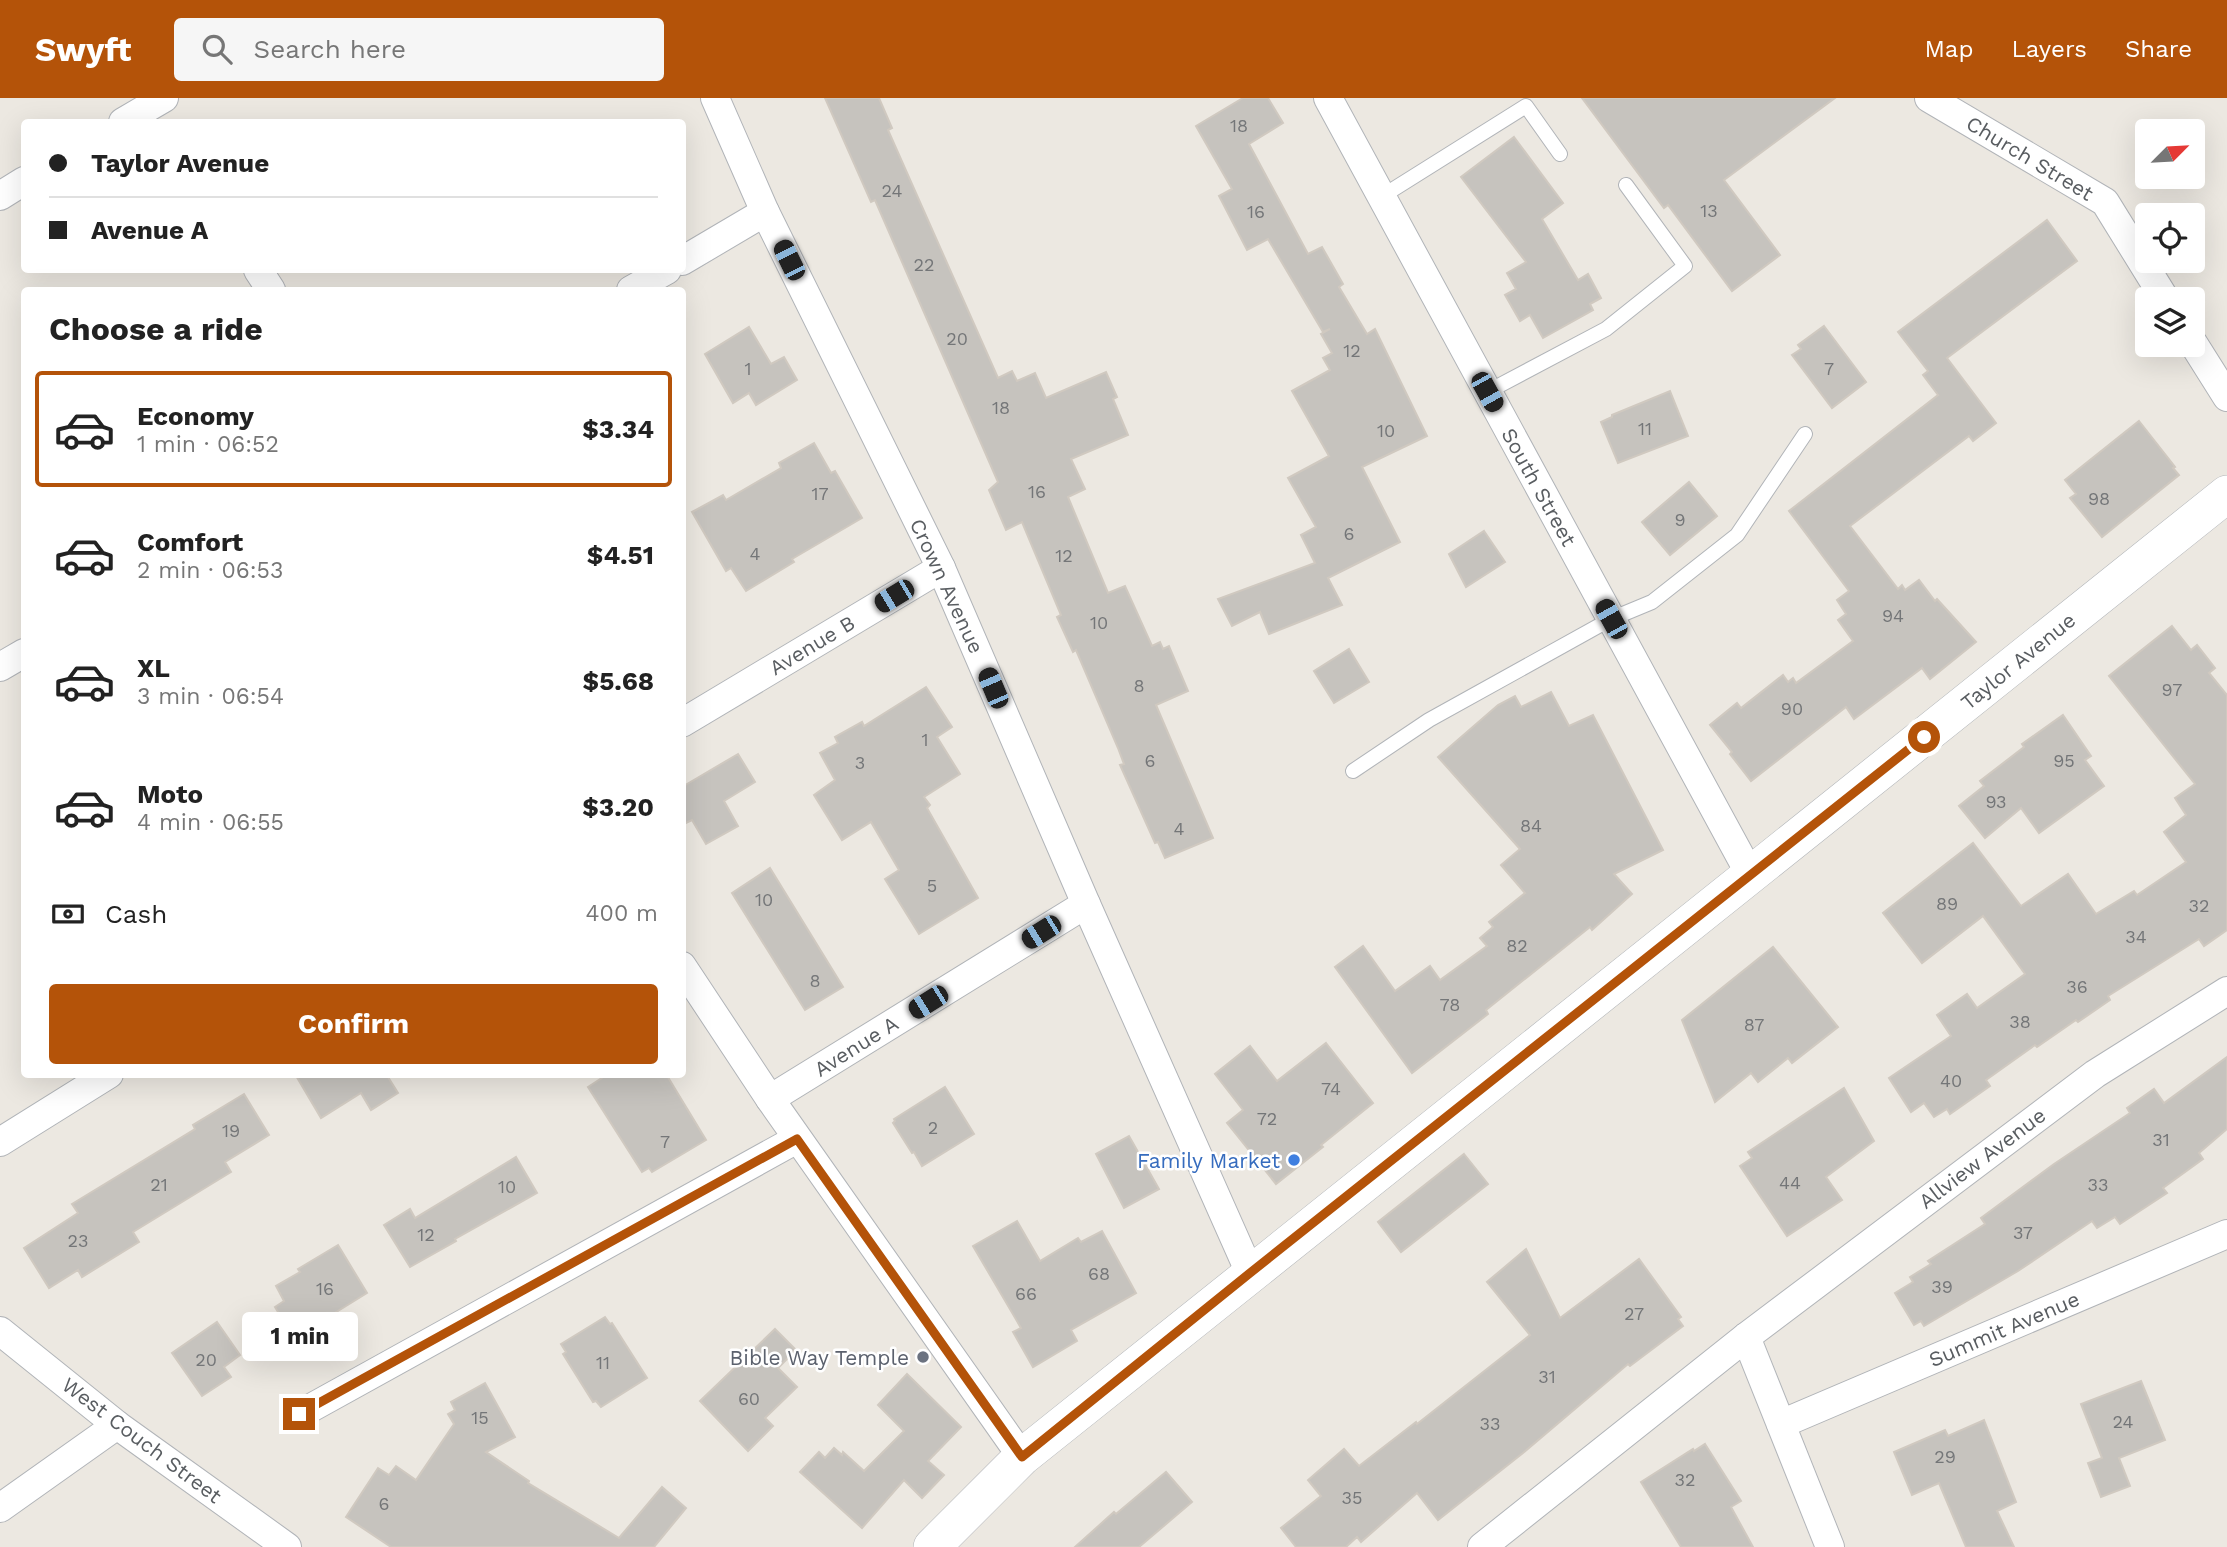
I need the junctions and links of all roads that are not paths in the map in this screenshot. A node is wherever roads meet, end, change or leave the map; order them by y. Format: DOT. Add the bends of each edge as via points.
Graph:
graph roads {
  1 [pos="715,98"];
  2 [pos="1328,98"];
  3 [pos="1929,98"];
  4 [pos="162,105"];
  5 [pos="130,119"];
  6 [pos="1560,153"];
  7 [pos="21,183"];
  8 [pos="1626,185"];
  9 [pos="0,196"];
  10 [pos="1381,197"];
  11 [pos="765,212"];
  12 [pos="686,259"];
  13 [pos="662,273"];
  14 [pos="636,287"];
  15 [pos="2158,287"];
  16 [pos="2202,357"];
  17 [pos="1487,392"];
  18 [pos="2227,397"];
  19 [pos="1805,434"];
  20 [pos="2227,494"];
  21 [pos="940,568"];
  22 [pos="1611,619"];
  23 [pos="21,655"];
  24 [pos="0,667"];
  25 [pos="686,721"];
  26 [pos="1353,771"];
  27 [pos="1751,876"];
  28 [pos="1086,904"];
  29 [pos="686,972"];
  30 [pos="2227,991"];
  31 [pos="103,1078"];
  32 [pos="769,1099"];
  33 [pos="797,1139"];
  34 [pos="0,1142"];
  35 [pos="2227,1234"];
  36 [pos="1250,1273"];
  37 [pos="0,1331"];
  38 [pos="1746,1337"];
  39 [pos="299,1414"];
  40 [pos="1781,1424"];
  41 [pos="117,1425"];
  42 [pos="1022,1457"];
  43 [pos="0,1508"];
  44 [pos="287,1547"];
  45 [pos="932,1547"];
  46 [pos="1482,1547"];
  47 [pos="1830,1547"];
  1 -- 11 [label="street, Crown Avenue"];
  2 -- 10 [label="street, South Street"];
  3 -- 15 [label="street, Church Street" via="2105,202"];
  4 -- 5 [label="street"];
  6 -- 10 [label="lane" via="1527,106"];
  7 -- 9 [label="street"];
  8 -- 17 [label="lane" via="1685,266 1606,329"];
  10 -- 17 [label="street, South Street"];
  11 -- 12 [label="street"];
  11 -- 21 [label="street, Crown Avenue"];
  13 -- 14 [label="street"];
  16 -- 18 [label="street"];
  17 -- 22 [label="street, South Street"];
  19 -- 22 [label="lane" via="1737,535 1652,602"];
  20 -- 27 [label="street, Taylor Avenue"];
  21 -- 25 [label="street, Avenue B"];
  21 -- 28 [label="street, Crown Avenue"];
  22 -- 26 [label="lane" via="1429,720"];
  22 -- 27 [label="street, South Street"];
  23 -- 24 [label="street"];
  27 -- 36 [label="street, Taylor Avenue"];
  28 -- 32 [label="street, Avenue A"];
  28 -- 36 [label="street, Crown Avenue"];
  29 -- 32 [label="street"];
  30 -- 38 [label="street, Allview Avenue" via="2095,1074"];
  31 -- 34 [label="street"];
  32 -- 33 [label="street"];
  33 -- 39 [label="street"];
  33 -- 42 [label="street"];
  35 -- 40 [label="street, Summit Avenue"];
  36 -- 42 [label="street, Taylor Avenue"];
  37 -- 41 [label="street, West Couch Street"];
  38 -- 40 [label="street"];
  38 -- 46 [label="street"];
  40 -- 47 [label="street"];
  41 -- 43 [label="street"];
  41 -- 44 [label="street, West Couch Street"];
  42 -- 45 [label="street, Taylor Avenue"];
}
